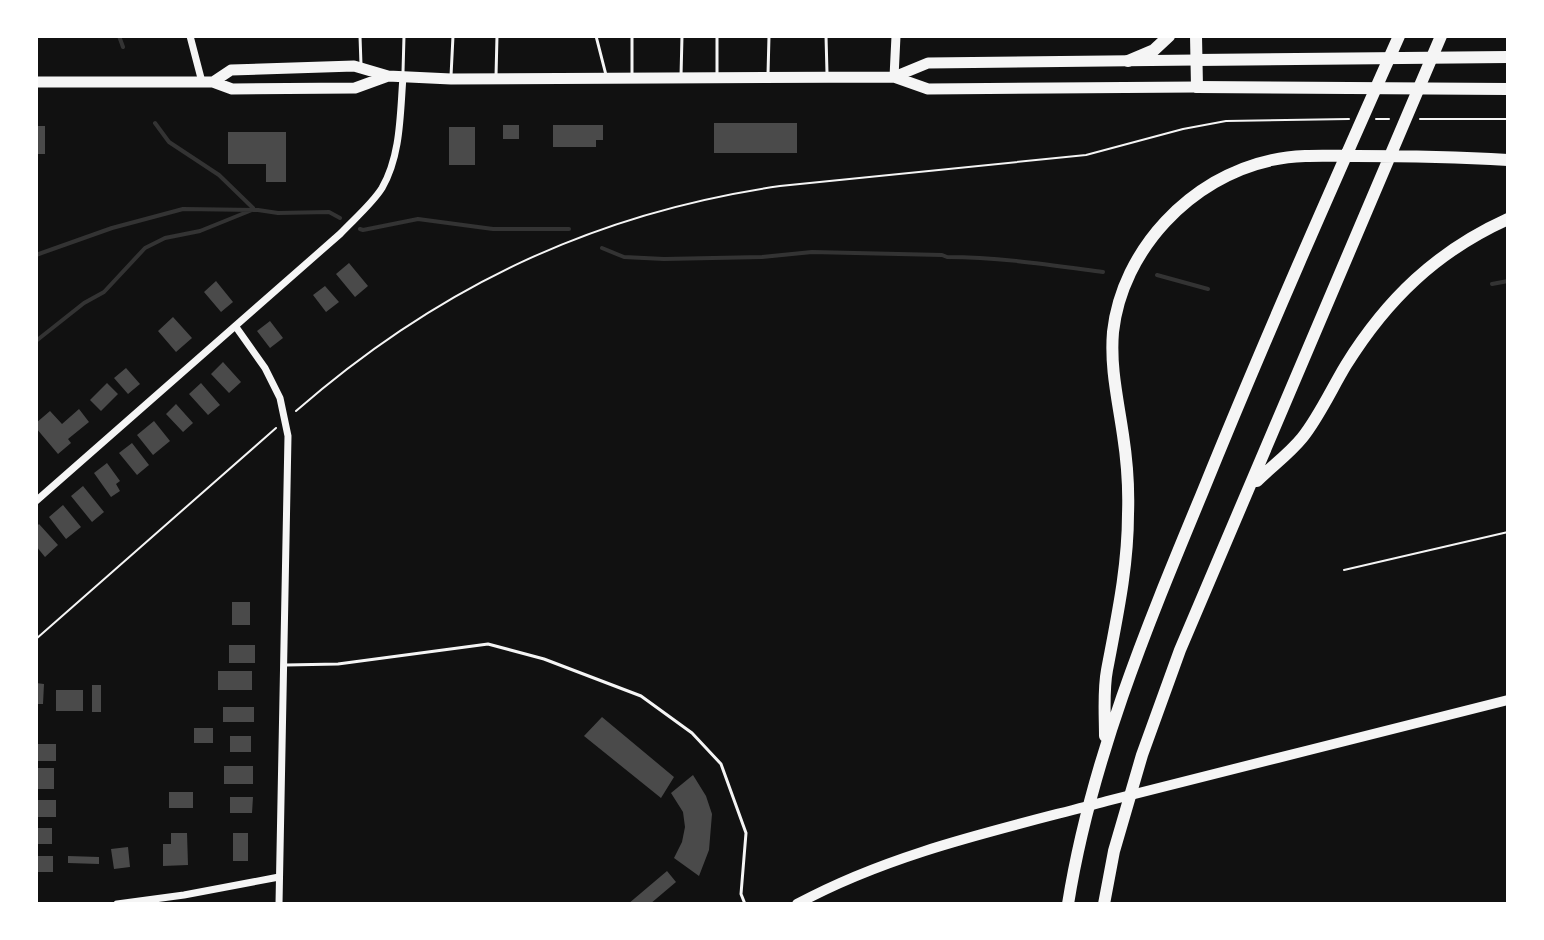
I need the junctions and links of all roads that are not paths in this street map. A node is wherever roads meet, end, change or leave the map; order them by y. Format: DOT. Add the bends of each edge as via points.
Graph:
graph roads {
  1 [pos="190,36"];
  2 [pos="360,36"];
  3 [pos="404,36"];
  4 [pos="453,36"];
  5 [pos="497,36"];
  6 [pos="596,36"];
  7 [pos="632,36"];
  8 [pos="682,36"];
  9 [pos="717,36"];
  10 [pos="769,36"];
  11 [pos="826,36"];
  12 [pos="896,36"];
  13 [pos="1169,36"];
  14 [pos="1196,36"];
  15 [pos="1399,36"];
  16 [pos="1441,36"];
  17 [pos="1508,57"];
  18 [pos="1196,60"];
  19 [pos="1128,61"];
  20 [pos="361,69"];
  21 [pos="388,76"];
  22 [pos="403,77"];
  23 [pos="681,77"];
  24 [pos="717,77"];
  25 [pos="768,77"];
  26 [pos="827,77"];
  27 [pos="894,77"];
  28 [pos="607,78"];
  29 [pos="632,78"];
  30 [pos="451,79"];
  31 [pos="496,79"];
  32 [pos="36,82"];
  33 [pos="208,82"];
  34 [pos="1197,87"];
  35 [pos="1504,87"];
  36 [pos="1508,160"];
  37 [pos="1508,219"];
  38 [pos="236,327"];
  39 [pos="1251,485"];
  40 [pos="36,501"];
  41 [pos="283,665"];
  42 [pos="1508,700"];
  43 [pos="1104,747"];
  44 [pos="279,877"];
  45 [pos="117,904"];
  46 [pos="279,904"];
  47 [pos="745,904"];
  48 [pos="797,904"];
  49 [pos="1068,904"];
  50 [pos="1104,904"];
  1 -- 33 [label="street"];
  2 -- 20 [label="lane"];
  3 -- 22 [label="lane"];
  4 -- 30 [label="lane"];
  5 -- 31 [label="lane"];
  6 -- 28 [label="lane"];
  7 -- 29 [label="lane"];
  8 -- 23 [label="lane"];
  9 -- 24 [label="lane"];
  10 -- 25 [label="lane"];
  11 -- 26 [label="lane"];
  12 -- 27 [label="street"];
  13 -- 19 [label="highway" via="1154,50"];
  14 -- 18 [label="highway"];
  15 -- 43 [label="highway" via="1268,333 1152,614"];
  16 -- 39 [label="highway"];
  17 -- 18 [label="highway"];
  18 -- 19 [label="main road"];
  18 -- 34 [label="highway"];
  19 -- 27 [label="main road" via="928,63"];
  20 -- 21 [label="main road"];
  20 -- 33 [label="main road" via="231,70"];
  21 -- 22 [label="main road"];
  21 -- 33 [label="main road" via="355,88 232,89"];
  22 -- 30 [label="main road"];
  22 -- 38 [label="street" via="400,129 382,189"];
  23 -- 24 [label="main road"];
  23 -- 29 [label="main road"];
  24 -- 25 [label="main road"];
  25 -- 26 [label="main road"];
  26 -- 27 [label="main road"];
  27 -- 34 [label="main road" via="928,89"];
  28 -- 29 [label="main road"];
  28 -- 31 [label="main road"];
  30 -- 31 [label="main road"];
  32 -- 33 [label="main road"];
  34 -- 35 [label="highway"];
  36 -- 43 [label="highway" via="1309,156 1256,164 1187,201 1144,249 1127,282 1113,335 1128,514 1122,603 1106,672"];
  37 -- 39 [label="highway" via="1439,258 1399,293 1359,344 1302,438"];
  38 -- 40 [label="street"];
  38 -- 41 [label="street" via="280,398 288,436"];
  39 -- 50 [label="highway" via="1180,650 1142,755"];
  41 -- 44 [label="street"];
  41 -- 47 [label="lane" via="338,664 488,644 641,696 692,733 721,764 746,833 741,894"];
  42 -- 48 [label="main road" via="912,854 841,880"];
  43 -- 49 [label="highway"];
  44 -- 45 [label="street"];
  44 -- 46 [label="street"];
}
